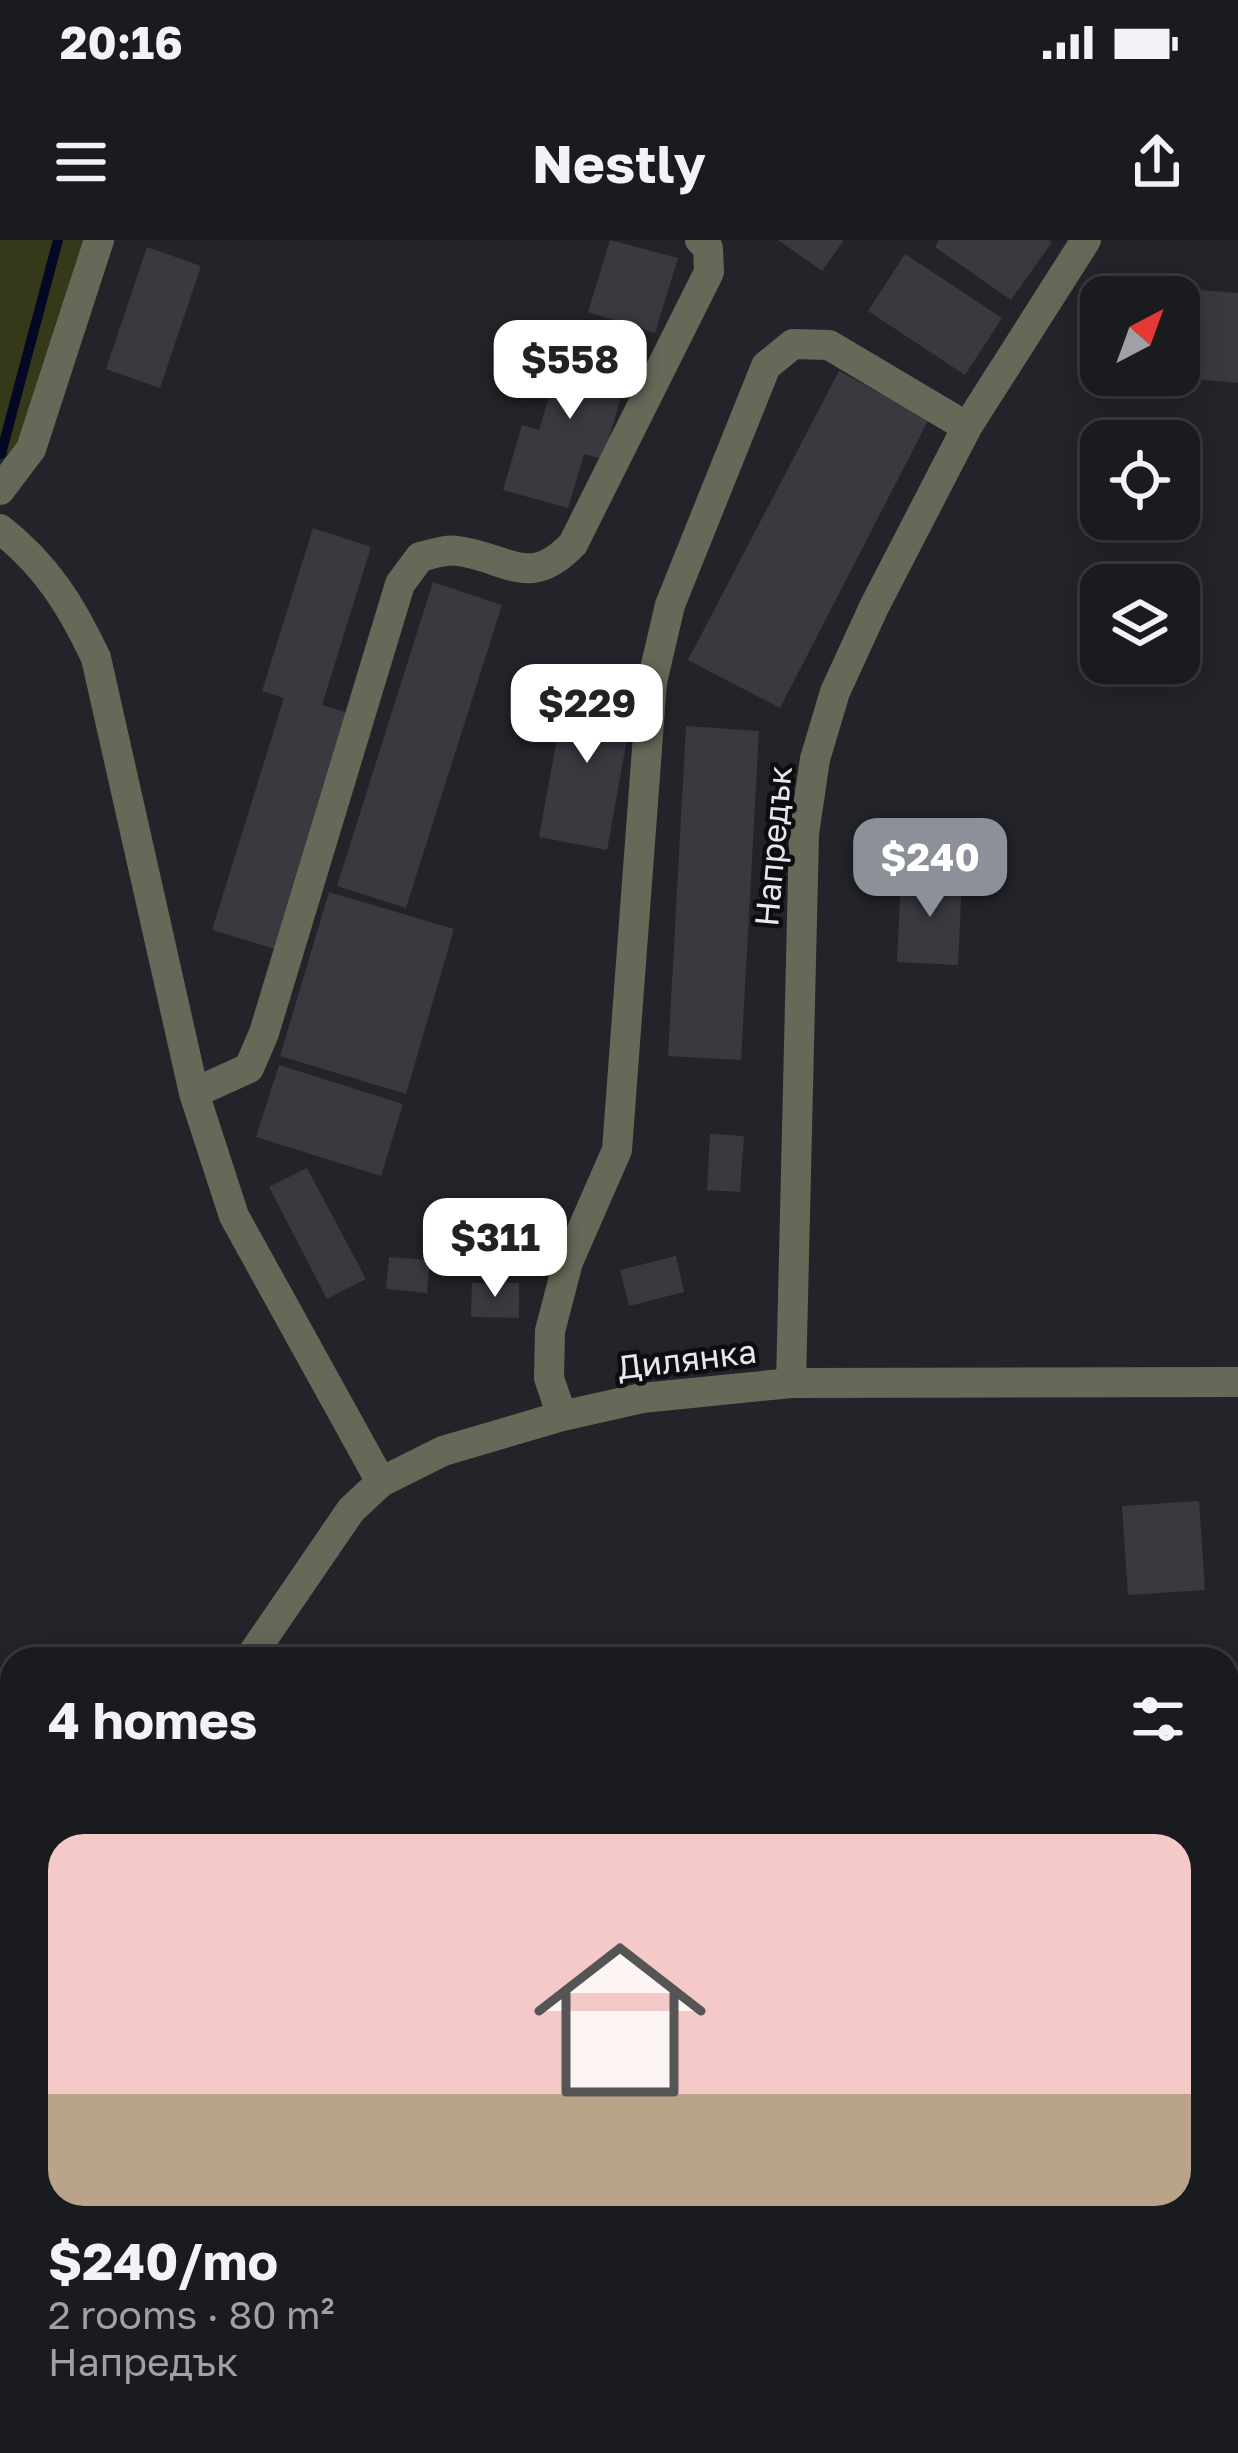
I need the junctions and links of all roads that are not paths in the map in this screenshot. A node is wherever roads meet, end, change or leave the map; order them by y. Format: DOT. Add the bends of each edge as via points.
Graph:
graph roads {
  1 [pos="99,240"];
  2 [pos="700,240"];
  3 [pos="1086,240"];
  4 [pos="967,427"];
  5 [pos="0,490"];
  6 [pos="0,529"];
  7 [pos="194,1093"];
  8 [pos="1238,1382"];
  9 [pos="791,1383"];
  10 [pos="562,1416"];
  11 [pos="381,1482"];
  12 [pos="257,1647"];
  1 -- 5 [label="street" via="31,449"];
  2 -- 7 [label="street" via="710,272 573,544 554,565 524,569 453,549 420,557 400,584 264,1033 249,1068"];
  3 -- 4 [label="street, Напредък"];
  4 -- 9 [label="street, Напредък" via="835,692 815,759 804,833"];
  4 -- 10 [label="street" via="829,345 794,344 766,366 670,605 652,682 617,1150 568,1262 550,1331 549,1378"];
  6 -- 7 [label="street" via="33,554 69,601 96,658"];
  7 -- 11 [label="street" via="234,1216"];
  8 -- 9 [label="street, Дилянка"];
  9 -- 10 [label="street, Дилянка" via="642,1398"];
  10 -- 11 [label="street, Дилянка" via="443,1450"];
  11 -- 12 [label="street, Дилянка" via="351,1510"];
}
